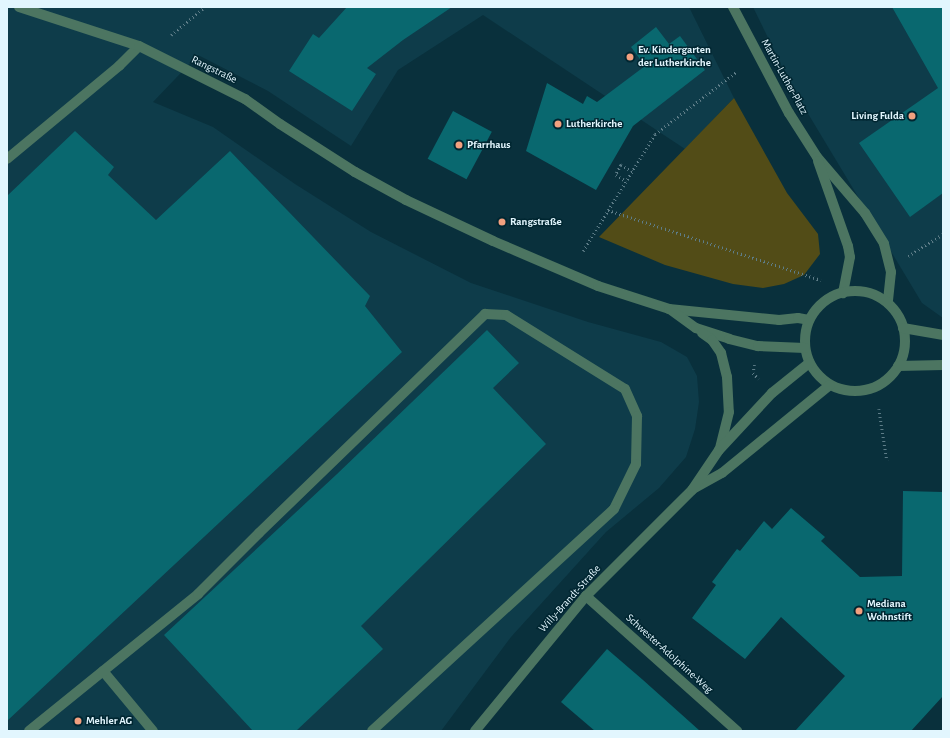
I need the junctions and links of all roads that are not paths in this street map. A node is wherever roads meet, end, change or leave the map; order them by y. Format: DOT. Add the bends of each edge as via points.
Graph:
graph roads {
  1 [pos="19,7"];
  2 [pos="733,7"];
  3 [pos="139,46"];
  4 [pos="817,157"];
  5 [pos="7,160"];
  6 [pos="843,293"];
  7 [pos="888,303"];
  8 [pos="669,309"];
  9 [pos="809,320"];
  10 [pos="696,328"];
  11 [pos="903,328"];
  12 [pos="943,335"];
  13 [pos="805,348"];
  14 [pos="809,362"];
  15 [pos="943,365"];
  16 [pos="898,366"];
  17 [pos="830,385"];
  18 [pos="719,450"];
  19 [pos="692,490"];
  20 [pos="586,596"];
  21 [pos="103,671"];
  22 [pos="29,731"];
  23 [pos="153,731"];
  24 [pos="372,731"];
  25 [pos="475,731"];
  26 [pos="737,731"];
  1 -- 3 [label="street, Rangstraße"];
  2 -- 4 [label="street, Martin-Luther-Platz" via="789,113"];
  3 -- 5 [label="street" via="119,66"];
  3 -- 8 [label="street, Rangstraße" via="245,99 355,172 406,200 598,286"];
  4 -- 6 [label="street, Martin-Luther-Platz" via="848,246 850,257"];
  4 -- 7 [label="street, Martin-Luther-Platz" via="865,213 884,244 891,272"];
  6 -- 7 [label="street" via="867,292"];
  6 -- 9 [label="street" via="823,303"];
  7 -- 11 [label="street" via="897,314"];
  8 -- 9 [label="street, Rangstraße" via="779,320"];
  8 -- 10 [label="street, Rangstraße"];
  9 -- 13 [label="street"];
  10 -- 13 [label="street, Rangstraße" via="758,346"];
  10 -- 18 [label="street" via="712,340 721,353 726,367 729,412"];
  11 -- 12 [label="street"];
  11 -- 16 [label="street" via="904,354"];
  13 -- 14 [label="street"];
  14 -- 17 [label="street"];
  14 -- 18 [label="street, Willy-Brandt-Straße" via="772,393"];
  15 -- 16 [label="street"];
  16 -- 17 [label="street" via="880,385 868,390 842,390"];
  17 -- 19 [label="street, Willy-Brandt-Straße" via="722,473"];
  18 -- 19 [label="street, Willy-Brandt-Straße"];
  19 -- 20 [label="street, Willy-Brandt-Straße"];
  20 -- 25 [label="street, Willy-Brandt-Straße"];
  20 -- 26 [label="street, Schwester-Adolphine-Weg"];
  21 -- 22 [label="street"];
  21 -- 23 [label="street"];
  21 -- 24 [label="street" via="198,594 485,314 506,315 625,389 637,416 636,464 614,509"];
}
